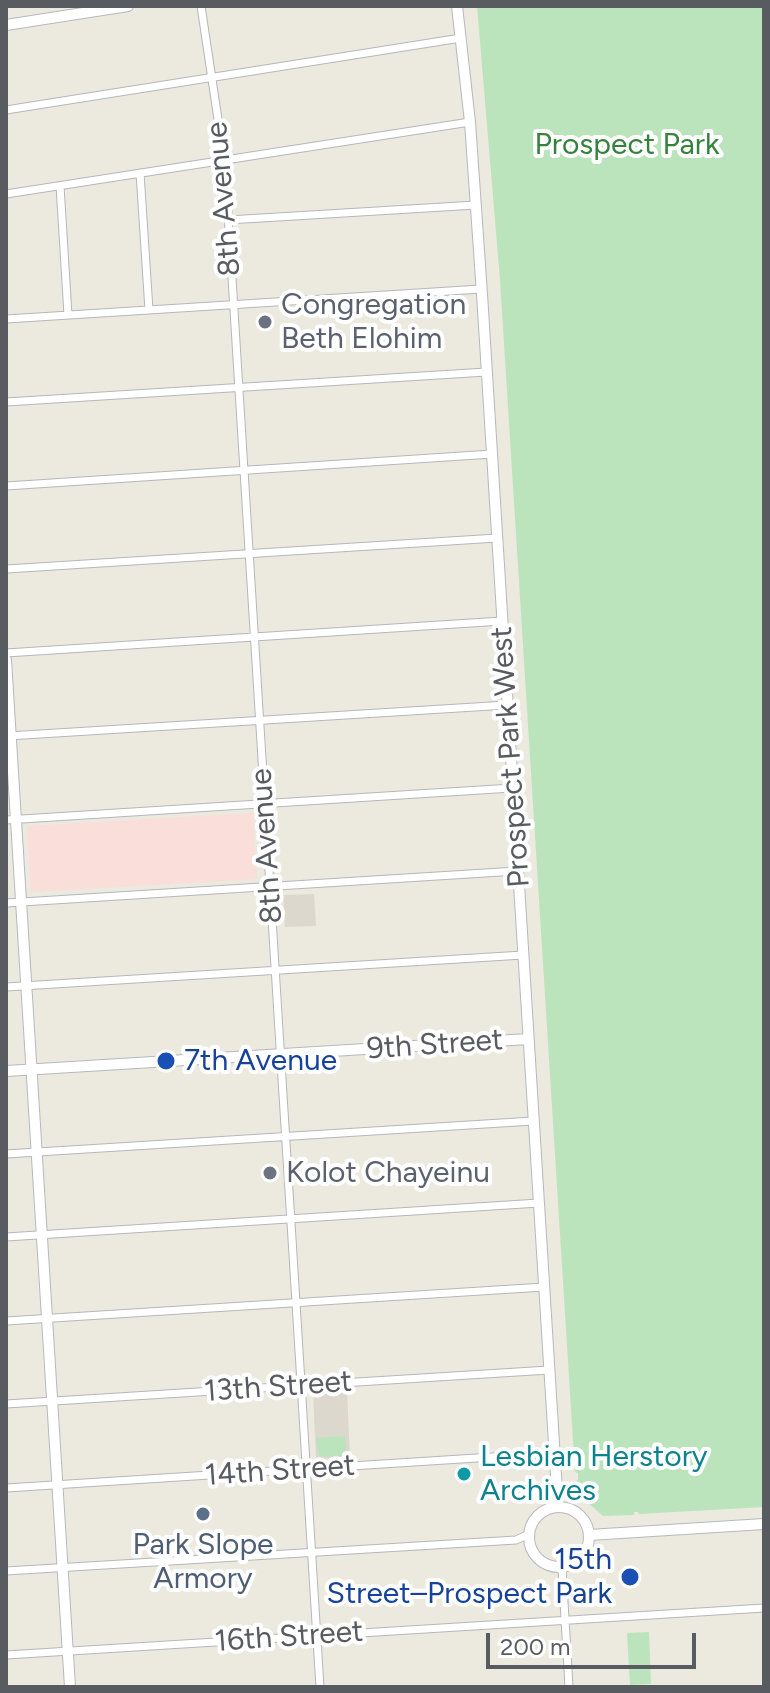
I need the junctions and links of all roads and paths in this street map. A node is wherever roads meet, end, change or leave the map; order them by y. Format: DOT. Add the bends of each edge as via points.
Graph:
graph roads {
  1 [pos="128,6"];
  2 [pos="201,6"];
  3 [pos="457,6"];
  4 [pos="6,25"];
  5 [pos="461,38"];
  6 [pos="212,76"];
  7 [pos="6,110"];
  8 [pos="470,122"];
  9 [pos="224,160"];
  10 [pos="140,173"];
  11 [pos="60,186"];
  12 [pos="6,194"];
  13 [pos="476,205"];
  14 [pos="228,220"];
  15 [pos="481,289"];
  16 [pos="233,305"];
  17 [pos="149,310"];
  18 [pos="68,315"];
  19 [pos="6,319"];
  20 [pos="486,372"];
  21 [pos="238,387"];
  22 [pos="6,402"];
  23 [pos="492,454"];
  24 [pos="244,470"];
  25 [pos="6,486"];
  26 [pos="497,538"];
  27 [pos="249,554"];
  28 [pos="6,569"];
  29 [pos="502,621"];
  30 [pos="254,637"];
  31 [pos="6,653"];
  32 [pos="6,660"];
  33 [pos="507,705"];
  34 [pos="259,720"];
  35 [pos="8,736"];
  36 [pos="512,788"];
  37 [pos="264,804"];
  38 [pos="11,819"];
  39 [pos="517,871"];
  40 [pos="269,887"];
  41 [pos="21,902"];
  42 [pos="6,903"];
  43 [pos="523,955"];
  44 [pos="274,970"];
  45 [pos="27,985"];
  46 [pos="6,987"];
  47 [pos="528,1039"];
  48 [pos="280,1054"];
  49 [pos="32,1070"];
  50 [pos="6,1071"];
  51 [pos="533,1121"];
  52 [pos="285,1136"];
  53 [pos="37,1152"];
  54 [pos="6,1154"];
  55 [pos="539,1203"];
  56 [pos="290,1220"];
  57 [pos="42,1235"];
  58 [pos="6,1237"];
  59 [pos="544,1287"];
  60 [pos="295,1303"];
  61 [pos="47,1318"];
  62 [pos="6,1321"];
  63 [pos="549,1370"];
  64 [pos="301,1386"];
  65 [pos="52,1401"];
  66 [pos="6,1404"];
  67 [pos="555,1453"];
  68 [pos="306,1469"];
  69 [pos="58,1485"];
  70 [pos="6,1488"];
  71 [pos="553,1507"];
  72 [pos="764,1524"];
  73 [pos="529,1534"];
  74 [pos="589,1535"];
  75 [pos="311,1552"];
  76 [pos="63,1568"];
  77 [pos="562,1568"];
  78 [pos="6,1571"];
  79 [pos="764,1608"];
  80 [pos="565,1620"];
  81 [pos="316,1636"];
  82 [pos="68,1651"];
  83 [pos="6,1655"];
  84 [pos="70,1687"];
  85 [pos="320,1687"];
  86 [pos="569,1687"];
  1 -- 4 [label="street"];
  2 -- 6 [label="street, 8th Avenue"];
  3 -- 5 [label="street, Prospect Park West"];
  5 -- 6 [label="street"];
  5 -- 8 [label="street, Prospect Park West"];
  6 -- 7 [label="street"];
  6 -- 9 [label="street, 8th Avenue"];
  8 -- 9 [label="street"];
  8 -- 13 [label="street, Prospect Park West"];
  9 -- 10 [label="street"];
  9 -- 14 [label="street, 8th Avenue"];
  10 -- 11 [label="street"];
  10 -- 17 [label="street"];
  11 -- 12 [label="street"];
  11 -- 18 [label="street"];
  13 -- 14 [label="street"];
  13 -- 15 [label="street, Prospect Park West"];
  14 -- 16 [label="street, 8th Avenue"];
  15 -- 16 [label="street"];
  15 -- 20 [label="street, Prospect Park West"];
  16 -- 17 [label="street"];
  16 -- 21 [label="street, 8th Avenue"];
  17 -- 18 [label="street"];
  18 -- 19 [label="street"];
  20 -- 21 [label="street"];
  20 -- 23 [label="street, Prospect Park West"];
  21 -- 22 [label="street"];
  21 -- 24 [label="street, 8th Avenue"];
  23 -- 24 [label="street"];
  23 -- 26 [label="street, Prospect Park West"];
  24 -- 25 [label="street"];
  24 -- 27 [label="street, 8th Avenue"];
  26 -- 27 [label="street"];
  26 -- 29 [label="street, Prospect Park West"];
  27 -- 28 [label="street"];
  27 -- 30 [label="street, 8th Avenue"];
  29 -- 30 [label="street"];
  29 -- 33 [label="street, Prospect Park West"];
  30 -- 31 [label="street"];
  30 -- 34 [label="street, 8th Avenue"];
  32 -- 35 [label="street"];
  33 -- 34 [label="street"];
  33 -- 36 [label="street, Prospect Park West"];
  34 -- 35 [label="street"];
  34 -- 37 [label="street, 8th Avenue"];
  35 -- 38 [label="street"];
  36 -- 37 [label="street"];
  36 -- 39 [label="street, Prospect Park West"];
  37 -- 38 [label="street"];
  37 -- 40 [label="street, 8th Avenue"];
  38 -- 41 [label="street"];
  39 -- 40 [label="street"];
  39 -- 43 [label="street, Prospect Park West"];
  40 -- 41 [label="street"];
  40 -- 44 [label="street, 8th Avenue"];
  41 -- 42 [label="street"];
  41 -- 45 [label="street"];
  43 -- 44 [label="street"];
  43 -- 47 [label="street, Prospect Park West"];
  44 -- 45 [label="street"];
  44 -- 48 [label="street, 8th Avenue"];
  45 -- 46 [label="street"];
  45 -- 49 [label="street"];
  47 -- 48 [label="street, 9th Street"];
  47 -- 51 [label="street, Prospect Park West"];
  48 -- 49 [label="street, 9th Street"];
  48 -- 52 [label="street, 8th Avenue"];
  49 -- 50 [label="street, 9th Street"];
  49 -- 53 [label="street"];
  51 -- 52 [label="street"];
  51 -- 55 [label="street, Prospect Park West"];
  52 -- 53 [label="street"];
  52 -- 56 [label="street, 8th Avenue"];
  53 -- 54 [label="street"];
  53 -- 57 [label="street"];
  55 -- 56 [label="street"];
  55 -- 59 [label="street, Prospect Park West"];
  56 -- 57 [label="street"];
  56 -- 60 [label="street, 8th Avenue"];
  57 -- 58 [label="street"];
  57 -- 61 [label="street"];
  59 -- 60 [label="street"];
  59 -- 63 [label="street, Prospect Park West"];
  60 -- 61 [label="street"];
  60 -- 64 [label="street, 8th Avenue"];
  61 -- 62 [label="street"];
  61 -- 65 [label="street"];
  63 -- 64 [label="street, 13th Street"];
  63 -- 67 [label="street, Prospect Park West"];
  64 -- 65 [label="street, 13th Street"];
  64 -- 68 [label="street, 8th Avenue"];
  65 -- 66 [label="street, 13th Street"];
  65 -- 69 [label="street"];
  67 -- 68 [label="street, 14th Street"];
  67 -- 71 [label="street, Prospect Park West"];
  68 -- 69 [label="street, 14th Street"];
  68 -- 75 [label="street, 8th Avenue"];
  69 -- 70 [label="street, 14th Street"];
  69 -- 76 [label="street"];
  71 -- 73 [label="street" via="535,1518"];
  71 -- 74 [label="street" via="576,1512"];
  72 -- 74 [label="street"];
  73 -- 75 [label="street" via="516,1540"];
  73 -- 77 [label="street" via="536,1557"];
  74 -- 77 [label="street" via="580,1559"];
  75 -- 76 [label="street"];
  75 -- 81 [label="street, 8th Avenue"];
  76 -- 78 [label="street"];
  76 -- 82 [label="street"];
  77 -- 80 [label="street"];
  79 -- 80 [label="street, 16th Street"];
  80 -- 81 [label="street, 16th Street"];
  80 -- 86 [label="street"];
  81 -- 82 [label="street, 16th Street"];
  81 -- 85 [label="street, 8th Avenue"];
  82 -- 83 [label="street, 16th Street"];
  82 -- 84 [label="street"];
}
